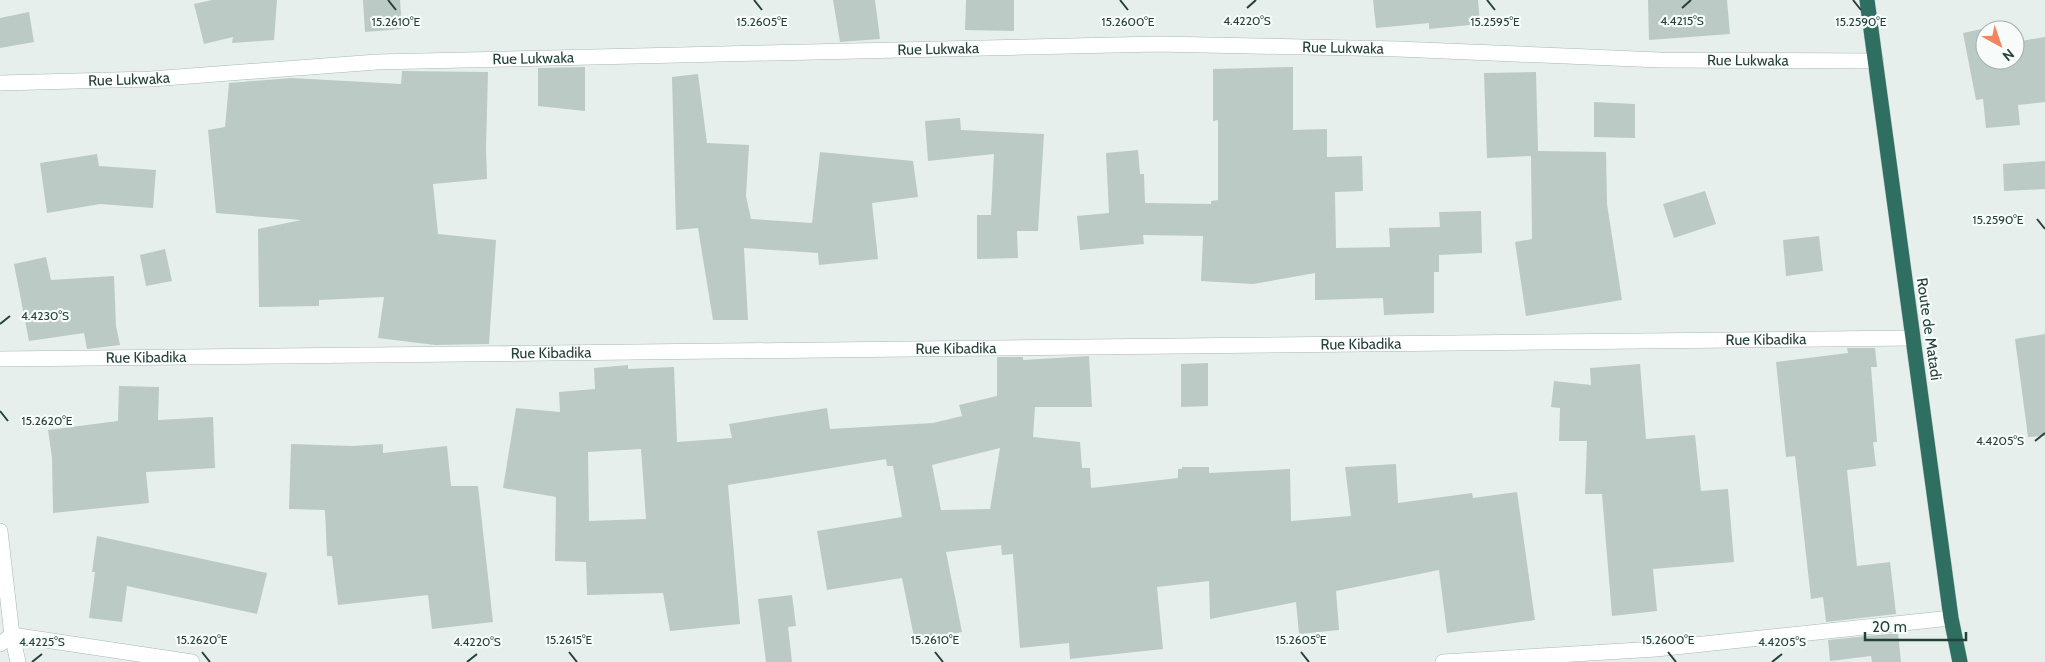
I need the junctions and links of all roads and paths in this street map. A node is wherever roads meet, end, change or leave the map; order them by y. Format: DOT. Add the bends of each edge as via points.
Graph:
graph roads {
  1 [pos="1868,0"];
  2 [pos="1876,61"];
  3 [pos="0,83"];
  4 [pos="1912,338"];
  5 [pos="0,359"];
  6 [pos="0,531"];
  7 [pos="1951,618"];
  8 [pos="12,635"];
  9 [pos="0,644"];
  10 [pos="18,662"];
  11 [pos="192,662"];
  12 [pos="1443,662"];
  13 [pos="1960,662"];
  1 -- 2 [label="highway, Route de Matadi"];
  2 -- 3 [label="street, Rue Lukwaka" via="1660,60 1398,49 1158,44 377,62 151,78"];
  2 -- 4 [label="highway, Route de Matadi"];
  4 -- 5 [label="street, Rue Kibadika"];
  4 -- 7 [label="highway, Route de Matadi"];
  6 -- 8 [label="street"];
  7 -- 12 [label="street" via="1656,649"];
  7 -- 13 [label="highway, Route de Matadi"];
  8 -- 9 [label="street"];
  8 -- 10 [label="street"];
  8 -- 11 [label="street"];
}
